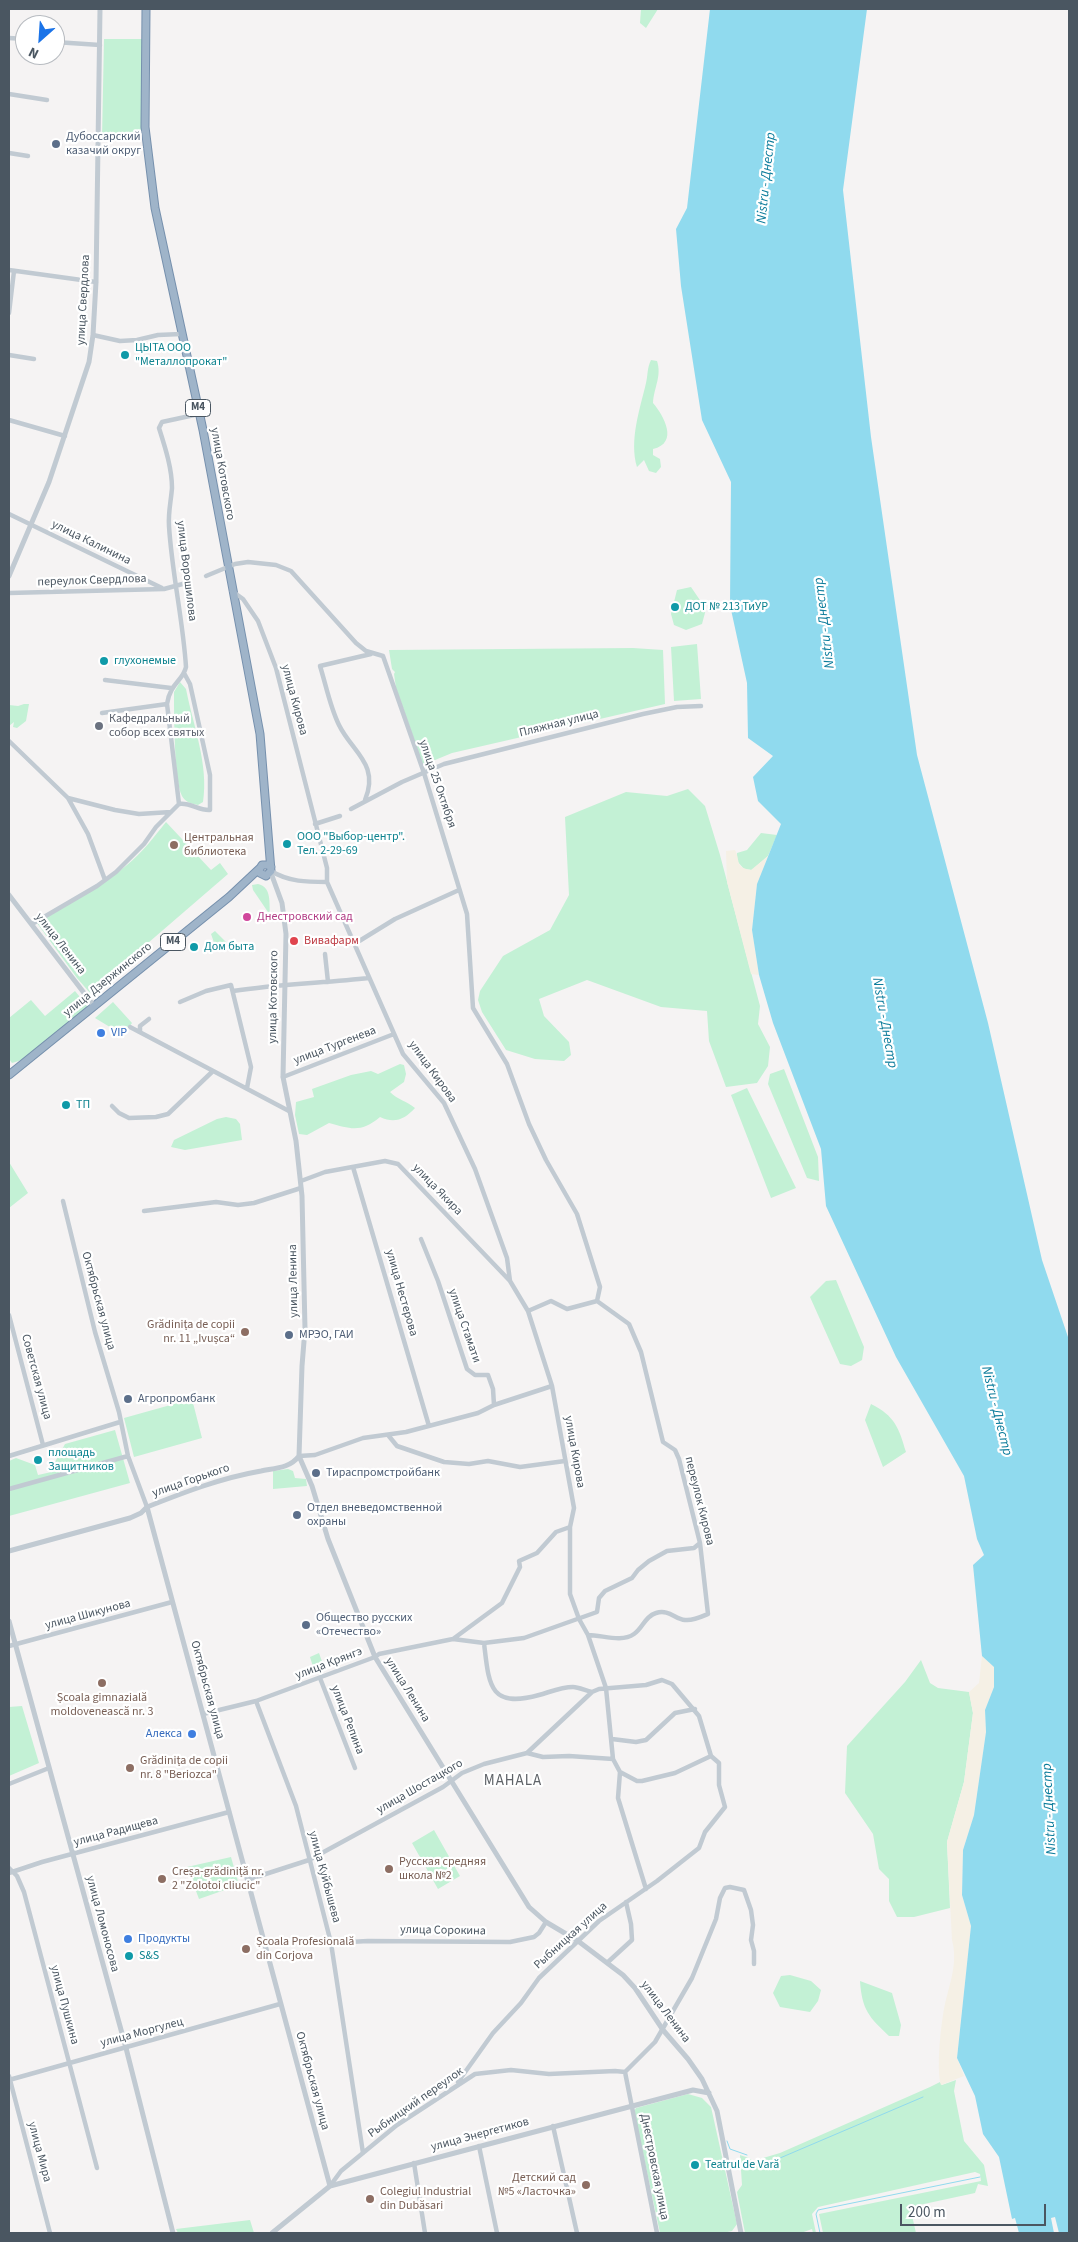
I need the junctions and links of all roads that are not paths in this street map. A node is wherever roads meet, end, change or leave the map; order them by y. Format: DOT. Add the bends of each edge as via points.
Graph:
graph roads {
  1 [pos="100,9"];
  2 [pos="146,9"];
  3 [pos="65,43"];
  4 [pos="100,45"];
  5 [pos="9,94"];
  6 [pos="47,100"];
  7 [pos="9,153"];
  8 [pos="28,156"];
  9 [pos="12,270"];
  10 [pos="96,282"];
  11 [pos="9,313"];
  12 [pos="181,334"];
  13 [pos="93,336"];
  14 [pos="9,355"];
  15 [pos="34,359"];
  16 [pos="199,414"];
  17 [pos="9,420"];
  18 [pos="65,436"];
  19 [pos="9,514"];
  20 [pos="33,524"];
  21 [pos="227,567"];
  22 [pos="9,576"];
  23 [pos="206,576"];
  24 [pos="190,582"];
  25 [pos="176,587"];
  26 [pos="164,589"];
  27 [pos="232,591"];
  28 [pos="9,593"];
  29 [pos="372,654"];
  30 [pos="184,673"];
  31 [pos="105,680"];
  32 [pos="171,688"];
  33 [pos="167,704"];
  34 [pos="701,706"];
  35 [pos="102,713"];
  36 [pos="9,741"];
  37 [pos="424,773"];
  38 [pos="68,798"];
  39 [pos="365,801"];
  40 [pos="179,804"];
  41 [pos="351,809"];
  42 [pos="171,812"];
  43 [pos="340,816"];
  44 [pos="314,824"];
  45 [pos="271,855"];
  46 [pos="261,866"];
  47 [pos="268,873"];
  48 [pos="250,877"];
  49 [pos="105,880"];
  50 [pos="327,882"];
  51 [pos="459,890"];
  52 [pos="9,896"];
  53 [pos="32,924"];
  54 [pos="356,943"];
  55 [pos="324,954"];
  56 [pos="369,978"];
  57 [pos="328,982"];
  58 [pos="286,984"];
  59 [pos="233,991"];
  60 [pos="180,1002"];
  61 [pos="94,1006"];
  62 [pos="149,1019"];
  63 [pos="130,1027"];
  64 [pos="140,1032"];
  65 [pos="394,1034"];
  66 [pos="27,1062"];
  67 [pos="9,1070"];
  68 [pos="213,1070"];
  69 [pos="9,1075"];
  70 [pos="283,1077"];
  71 [pos="247,1088"];
  72 [pos="112,1106"];
  73 [pos="289,1111"];
  74 [pos="353,1167"];
  75 [pos="301,1184"];
  76 [pos="63,1201"];
  77 [pos="144,1211"];
  78 [pos="421,1239"];
  79 [pos="510,1281"];
  80 [pos="597,1301"];
  81 [pos="528,1312"];
  82 [pos="9,1315"];
  83 [pos="552,1386"];
  84 [pos="494,1405"];
  85 [pos="120,1422"];
  86 [pos="429,1426"];
  87 [pos="388,1435"];
  88 [pos="43,1445"];
  89 [pos="9,1456"];
  90 [pos="128,1456"];
  91 [pos="300,1456"];
  92 [pos="565,1462"];
  93 [pos="9,1489"];
  94 [pos="147,1507"];
  95 [pos="570,1527"];
  96 [pos="700,1543"];
  97 [pos="9,1552"];
  98 [pos="172,1602"];
  99 [pos="579,1619"];
  100 [pos="9,1621"];
  101 [pos="588,1635"];
  102 [pos="453,1639"];
  103 [pos="484,1643"];
  104 [pos="15,1645"];
  105 [pos="9,1646"];
  106 [pos="375,1657"];
  107 [pos="320,1678"];
  108 [pos="606,1688"];
  109 [pos="592,1692"];
  110 [pos="256,1701"];
  111 [pos="695,1709"];
  112 [pos="203,1714"];
  113 [pos="612,1739"];
  114 [pos="527,1753"];
  115 [pos="711,1756"];
  116 [pos="613,1759"];
  117 [pos="49,1768"];
  118 [pos="355,1768"];
  119 [pos="620,1772"];
  120 [pos="452,1781"];
  121 [pos="9,1784"];
  122 [pos="229,1812"];
  123 [pos="73,1854"];
  124 [pos="309,1860"];
  125 [pos="10,1871"];
  126 [pos="247,1880"];
  127 [pos="646,1889"];
  128 [pos="626,1902"];
  129 [pos="546,1922"];
  130 [pos="578,1941"];
  131 [pos="331,1943"];
  132 [pos="608,1962"];
  133 [pos="754,1964"];
  134 [pos="280,2004"];
  135 [pos="663,2030"];
  136 [pos="126,2048"];
  137 [pos="69,2063"];
  138 [pos="625,2072"];
  139 [pos="9,2078"];
  140 [pos="456,2085"];
  141 [pos="709,2093"];
  142 [pos="631,2106"];
  143 [pos="554,2126"];
  144 [pos="479,2146"];
  145 [pos="362,2153"];
  146 [pos="414,2163"];
  147 [pos="97,2168"];
  148 [pos="330,2186"];
  149 [pos="50,2233"];
  150 [pos="173,2233"];
  151 [pos="272,2233"];
  152 [pos="424,2233"];
  153 [pos="497,2233"];
  154 [pos="577,2233"];
  155 [pos="657,2233"];
  156 [pos="739,2233"];
  1 -- 4 [label="street, улица Свердлова"];
  2 -- 12 [label="highway, улица Котовского / M4" via="146,144 155,208"];
  3 -- 4 [label="street"];
  4 -- 10 [label="street, улица Свердлова"];
  5 -- 6 [label="street"];
  7 -- 8 [label="street"];
  9 -- 10 [label="street"];
  9 -- 11 [label="street"];
  10 -- 13 [label="street, улица Свердлова"];
  12 -- 13 [label="street" via="137,340"];
  12 -- 16 [label="highway, улица Котовского / M4"];
  13 -- 18 [label="street, улица Свердлова" via="89,362"];
  14 -- 15 [label="street"];
  16 -- 21 [label="highway, улица Котовского / M4"];
  16 -- 25 [label="street, улица Ворошилова" via="162,422 159,428 172,487 169,526"];
  17 -- 18 [label="street"];
  18 -- 20 [label="street, улица Свердлова"];
  19 -- 20 [label="street, улица Калинина"];
  20 -- 22 [label="street, улица Свердлова"];
  20 -- 26 [label="street, улица Калинина"];
  21 -- 23 [label="street, улица 25 Октября"];
  21 -- 27 [label="highway, улица Котовского / M4"];
  21 -- 29 [label="street, улица 25 Октября" via="248,562 276,565 291,571 356,644"];
  24 -- 25 [label="street, переулок Свердлова"];
  25 -- 26 [label="street, переулок Свердлова"];
  25 -- 30 [label="street, улица Ворошилова" via="185,643"];
  26 -- 28 [label="street, переулок Свердлова"];
  27 -- 44 [label="street, улица Кирова" via="243,599 258,620 276,668"];
  27 -- 45 [label="highway, улица Котовского / M4" via="260,734"];
  29 -- 37 [label="street, улица 25 Октября" via="382,656 387,665"];
  29 -- 39 [label="street" via="320,666 339,726 367,767 369,785"];
  30 -- 32 [label="street"];
  30 -- 40 [label="street, улица Ворошилова" via="190,684 212,792 210,810"];
  31 -- 32 [label="street"];
  32 -- 33 [label="street"];
  33 -- 35 [label="street"];
  33 -- 40 [label="street"];
  34 -- 37 [label="street, Пляжная улица" via="642,714 546,737 444,764"];
  36 -- 38 [label="street"];
  37 -- 39 [label="street, Пляжная улица"];
  37 -- 51 [label="street, улица 25 Октября"];
  38 -- 42 [label="street" via="139,814"];
  38 -- 49 [label="street" via="88,834"];
  39 -- 41 [label="street, Пляжная улица"];
  40 -- 42 [label="street"];
  42 -- 49 [label="street" via="144,844"];
  43 -- 44 [label="street"];
  44 -- 50 [label="street, улица Кирова" via="327,868"];
  45 -- 46 [label="highway, M4"];
  45 -- 47 [label="highway, улица Котовского / M4"];
  46 -- 47 [label="highway" via="268,865"];
  46 -- 47 [label="highway" via="260,874"];
  46 -- 48 [label="highway, улица Дзержинского / M4"];
  47 -- 48 [label="highway"];
  47 -- 50 [label="street" via="300,882"];
  47 -- 58 [label="street, улица Котовского" via="276,884 282,903"];
  48 -- 61 [label="highway, улица Дзержинского / M4"];
  49 -- 53 [label="street"];
  50 -- 54 [label="street, улица Кирова"];
  51 -- 54 [label="street" via="395,919"];
  51 -- 80 [label="street, улица 25 Октября" via="468,923 473,1008 507,1064 546,1160 578,1214 600,1287"];
  52 -- 53 [label="street, улица Ленина"];
  53 -- 61 [label="street, улица Ленина"];
  54 -- 56 [label="street, улица Кирова"];
  55 -- 57 [label="street"];
  56 -- 57 [label="street"];
  56 -- 65 [label="street, улица Кирова"];
  57 -- 58 [label="street"];
  58 -- 59 [label="street"];
  58 -- 70 [label="street, улица Котовского"];
  59 -- 60 [label="street" via="231,985"];
  59 -- 71 [label="street" via="251,1067"];
  61 -- 66 [label="highway, улица Дзержинского / M4"];
  62 -- 64 [label="street" via="140,1026"];
  63 -- 64 [label="street"];
  64 -- 68 [label="street"];
  65 -- 70 [label="street, улица Тургенева"];
  65 -- 79 [label="street, улица Кирова" via="403,1054 444,1103 475,1169 507,1258"];
  66 -- 67 [label="street, улица Дзержинского"];
  66 -- 69 [label="highway, улица Дзержинского / M4"];
  68 -- 71 [label="street"];
  68 -- 72 [label="street" via="168,1114 129,1118"];
  70 -- 73 [label="street, улица Котовского"];
  71 -- 73 [label="street"];
  73 -- 75 [label="street, улица Ленина"];
  74 -- 75 [label="street, улица Якира" via="325,1172"];
  74 -- 79 [label="street, улица Якира" via="387,1160 398,1164"];
  74 -- 86 [label="street, улица Нестерова"];
  75 -- 77 [label="street, улица Якира" via="268,1200 248,1204 216,1202"];
  75 -- 91 [label="street, улица Ленина" via="305,1328"];
  76 -- 85 [label="street, Октябрьская улица"];
  78 -- 84 [label="street, улица Стамати" via="467,1369 475,1375 488,1375"];
  79 -- 81 [label="street, улица Кирова"];
  80 -- 81 [label="street" via="567,1309 551,1301"];
  80 -- 96 [label="street, переулок Кирова" via="629,1324 638,1340 662,1438 675,1450 679,1459"];
  81 -- 83 [label="street, улица Кирова"];
  82 -- 88 [label="street, Советская улица"];
  83 -- 84 [label="street, улица Горького"];
  83 -- 92 [label="street, улица Кирова"];
  84 -- 86 [label="street, улица Горького" via="478,1413"];
  85 -- 88 [label="street"];
  85 -- 90 [label="street, Октябрьская улица"];
  86 -- 87 [label="street, улица Горького"];
  87 -- 91 [label="street, улица Горького" via="363,1438 334,1450"];
  87 -- 92 [label="street" via="397,1446 444,1462 468,1464 488,1461 520,1468"];
  88 -- 89 [label="street"];
  90 -- 93 [label="street"];
  90 -- 94 [label="street, Октябрьская улица"];
  91 -- 94 [label="street, улица Горького" via="288,1466 224,1478"];
  91 -- 106 [label="street, улица Ленина" via="328,1539"];
  92 -- 95 [label="street, улица Кирова" via="574,1508"];
  94 -- 97 [label="street, улица Горького" via="130,1518"];
  94 -- 98 [label="street, Октябрьская улица"];
  95 -- 99 [label="street, улица Кирова" via="570,1594"];
  95 -- 102 [label="street" via="556,1532 536,1553 519,1561 520,1567 502,1603"];
  96 -- 99 [label="street, улица Крянгэ" via="694,1548 673,1549 657,1556 632,1578 605,1591 599,1598 597,1612"];
  96 -- 101 [label="street, переулок Кирова" via="708,1614 684,1620 668,1612 656,1613 630,1636 618,1639"];
  98 -- 104 [label="street, улица Шикунова"];
  98 -- 112 [label="street, Октябрьская улица"];
  99 -- 101 [label="street, улица Кирова"];
  99 -- 103 [label="street, улица Крянгэ" via="524,1638"];
  100 -- 104 [label="street, улица Ломоносова"];
  101 -- 108 [label="street, улица Кирова"];
  102 -- 103 [label="street, улица Крянгэ"];
  102 -- 106 [label="street, улица Крянгэ"];
  103 -- 109 [label="street" via="494,1689 506,1700 575,1687"];
  104 -- 105 [label="street, улица Шикунова"];
  104 -- 117 [label="street, улица Ломоносова"];
  106 -- 107 [label="street, улица Крянгэ"];
  106 -- 120 [label="street, улица Ленина"];
  107 -- 110 [label="street, улица Крянгэ"];
  107 -- 118 [label="street, улица Репина"];
  108 -- 109 [label="street"];
  108 -- 111 [label="street" via="646,1685 662,1680 678,1689"];
  108 -- 113 [label="street, улица Кирова"];
  109 -- 114 [label="street"];
  110 -- 112 [label="street, улица Крянгэ"];
  110 -- 124 [label="street, улица Куйбышева" via="291,1793"];
  111 -- 113 [label="street" via="675,1713 646,1740"];
  111 -- 115 [label="street"];
  112 -- 122 [label="street, Октябрьская улица"];
  113 -- 116 [label="street, улица Кирова"];
  114 -- 116 [label="street, улица Шостацкого" via="544,1757"];
  114 -- 120 [label="street, улица Шостацкого" via="484,1764"];
  115 -- 119 [label="street" via="675,1773 642,1781"];
  115 -- 127 [label="street, Рыбницкая улица" via="719,1763 718,1784 724,1810 705,1832 699,1848"];
  116 -- 119 [label="street"];
  117 -- 121 [label="street"];
  117 -- 123 [label="street, улица Ломоносова"];
  119 -- 127 [label="street" via="618,1798"];
  120 -- 124 [label="street, улица Шостацкого"];
  120 -- 129 [label="street, улица Ленина" via="529,1907"];
  122 -- 123 [label="street, улица Радищева"];
  122 -- 126 [label="street, Октябрьская улица"];
  123 -- 125 [label="street, улица Радищева"];
  123 -- 136 [label="street, улица Ломоносова"];
  124 -- 126 [label="street, улица Шостацкого"];
  124 -- 131 [label="street, улица Куйбышева"];
  125 -- 137 [label="street, улица Пушкина" via="24,1892"];
  126 -- 134 [label="street, Октябрьская улица"];
  127 -- 128 [label="street, Рыбницкая улица"];
  128 -- 130 [label="street, Рыбницкая улица"];
  128 -- 132 [label="street" via="632,1940"];
  129 -- 130 [label="street, улица Ленина"];
  129 -- 131 [label="street, улица Сорокина" via="534,1937 510,1942"];
  130 -- 132 [label="street, улица Ленина"];
  130 -- 140 [label="street, Рыбницкая улица" via="539,1978 493,2033"];
  131 -- 145 [label="street, улица Куйбышева"];
  132 -- 135 [label="street, улица Ленина" via="635,1988"];
  133 -- 135 [label="street" via="751,1910 744,1890 730,1886 723,1890 707,1944"];
  134 -- 136 [label="street, улица Моргулец"];
  134 -- 148 [label="street, Октябрьская улица"];
  135 -- 138 [label="street" via="645,2054"];
  135 -- 141 [label="street, улица Ленина" via="688,2059"];
  136 -- 137 [label="street, улица Моргулец"];
  136 -- 150 [label="street, улица Ломоносова"];
  137 -- 139 [label="street, улица Моргулец"];
  137 -- 147 [label="street, улица Пушкина"];
  138 -- 140 [label="street, Рыбницкий переулок" via="549,2074 491,2071 476,2074"];
  138 -- 142 [label="street, Днестровская улица"];
  139 -- 149 [label="street, улица Мира"];
  140 -- 145 [label="street, Рыбницкий переулок"];
  141 -- 142 [label="street, улица Энергетиков" via="693,2090"];
  141 -- 156 [label="street, улица Ленина" via="721,2129"];
  142 -- 143 [label="street, улица Энергетиков"];
  142 -- 155 [label="street, Днестровская улица"];
  143 -- 144 [label="street, улица Энергетиков"];
  143 -- 154 [label="street"];
  144 -- 146 [label="street, улица Энергетиков"];
  144 -- 153 [label="street"];
  145 -- 148 [label="street, Рыбницкий переулок"];
  146 -- 148 [label="street, улица Энергетиков"];
  146 -- 152 [label="street"];
  148 -- 151 [label="street, улица Энергетиков"];
}
